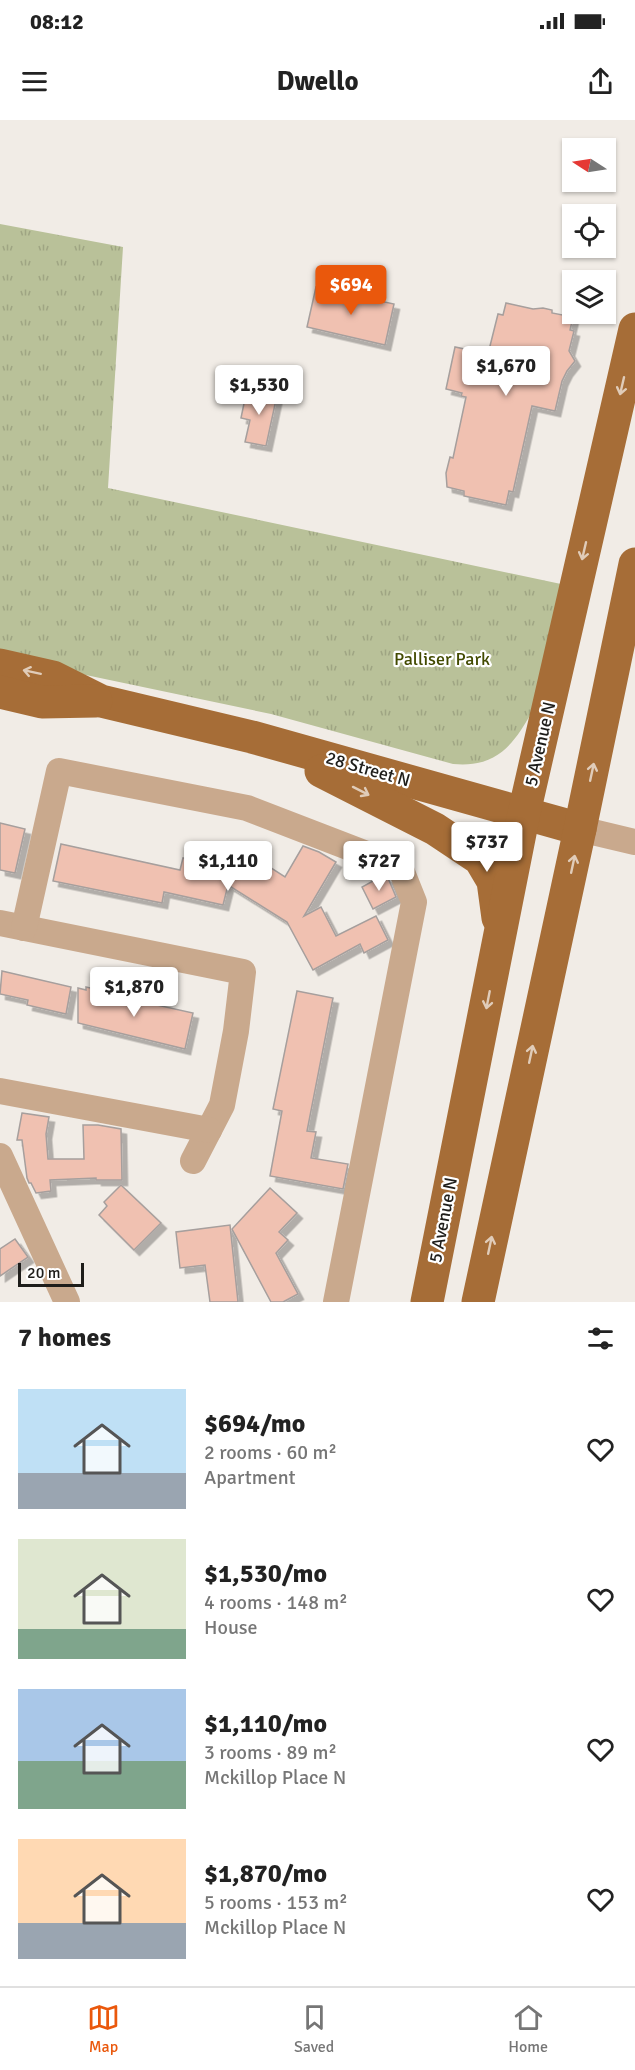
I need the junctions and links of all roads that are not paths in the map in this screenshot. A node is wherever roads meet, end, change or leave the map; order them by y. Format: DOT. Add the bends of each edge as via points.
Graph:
graph roads {
  1 [pos="635,329"];
  2 [pos="635,564"];
  3 [pos="0,665"];
  4 [pos="5,697"];
  5 [pos="101,701"];
  6 [pos="252,737"];
  7 [pos="524,813"];
  8 [pos="580,829"];
  9 [pos="635,842"];
  10 [pos="12,925"];
  11 [pos="500,942"];
  12 [pos="0,1091"];
  13 [pos="209,1130"];
  14 [pos="0,1156"];
  15 [pos="193,1161"];
  16 [pos="68,1302"];
  17 [pos="336,1302"];
  18 [pos="427,1302"];
  19 [pos="478,1302"];
  1 -- 7 [label="main road, 5 Avenue N, one-way"];
  8 -- 2 [label="main road, one-way"];
  5 -- 3 [label="main road, 28 Street N, one-way" via="53,677"];
  4 -- 5 [label="main road, 28 Street N" via="42,702"];
  5 -- 6 [label="main road, 28 Street N"];
  6 -- 7 [label="main road, 28 Street N"];
  6 -- 11 [label="main road, one-way" via="435,829 480,859 493,881"];
  7 -- 8 [label="main road, 28 Street N"];
  7 -- 11 [label="main road, 5 Avenue N"];
  8 -- 9 [label="street, 28 Street N"];
  19 -- 8 [label="main road, one-way"];
  10 -- 13 [label="street" via="243,972 222,1105"];
  10 -- 17 [label="street" via="59,771 247,808 400,867 414,902"];
  11 -- 18 [label="main road, 5 Avenue N, one-way"];
  12 -- 13 [label="street"];
  13 -- 15 [label="street"];
  14 -- 16 [label="street"];
}
